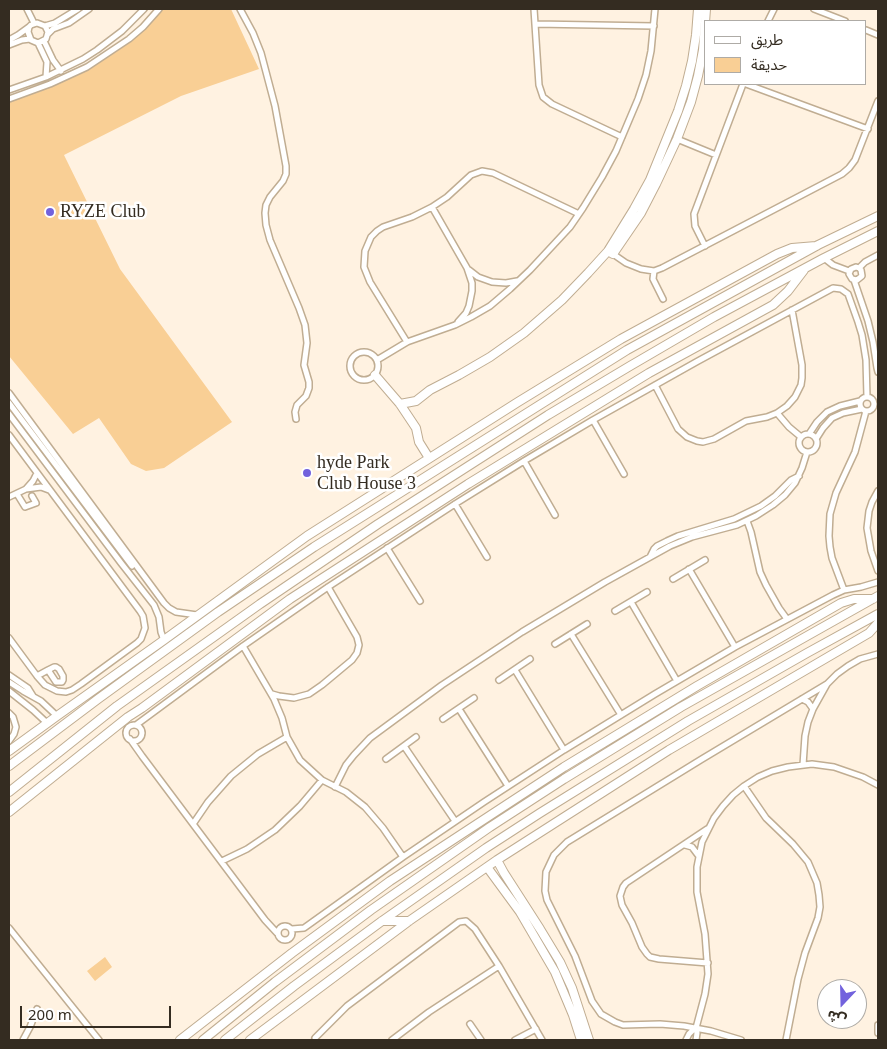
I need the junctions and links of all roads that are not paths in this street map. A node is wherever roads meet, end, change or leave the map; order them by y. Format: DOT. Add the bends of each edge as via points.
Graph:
graph roads {
  1 [pos="27,9"];
  2 [pos="78,9"];
  3 [pos="89,9"];
  4 [pos="144,9"];
  5 [pos="159,9"];
  6 [pos="240,9"];
  7 [pos="534,9"];
  8 [pos="655,9"];
  9 [pos="698,9"];
  10 [pos="814,9"];
  11 [pos="842,20"];
  12 [pos="535,24"];
  13 [pos="32,25"];
  14 [pos="45,26"];
  15 [pos="654,26"];
  16 [pos="48,34"];
  17 [pos="704,36"];
  18 [pos="30,39"];
  19 [pos="9,40"];
  20 [pos="41,42"];
  21 [pos="9,45"];
  22 [pos="61,71"];
  23 [pos="46,77"];
  24 [pos="745,85"];
  25 [pos="748,85"];
  26 [pos="9,90"];
  27 [pos="9,98"];
  28 [pos="878,101"];
  29 [pos="868,129"];
  30 [pos="622,137"];
  31 [pos="677,139"];
  32 [pos="716,155"];
  33 [pos="432,207"];
  34 [pos="579,214"];
  35 [pos="878,216"];
  36 [pos="878,231"];
  37 [pos="705,246"];
  38 [pos="818,246"];
  39 [pos="610,252"];
  40 [pos="878,255"];
  41 [pos="824,258"];
  42 [pos="467,268"];
  43 [pos="858,268"];
  44 [pos="804,269"];
  45 [pos="654,270"];
  46 [pos="849,271"];
  47 [pos="520,280"];
  48 [pos="854,280"];
  49 [pos="663,299"];
  50 [pos="792,310"];
  51 [pos="455,325"];
  52 [pos="641,328"];
  53 [pos="407,342"];
  54 [pos="632,347"];
  55 [pos="377,360"];
  56 [pos="878,372"];
  57 [pos="376,375"];
  58 [pos="655,385"];
  59 [pos="9,393"];
  60 [pos="878,396"];
  61 [pos="869,397"];
  62 [pos="860,401"];
  63 [pos="518,402"];
  64 [pos="9,403"];
  65 [pos="400,404"];
  66 [pos="876,405"];
  67 [pos="536,407"];
  68 [pos="864,410"];
  69 [pos="777,413"];
  70 [pos="9,414"];
  71 [pos="296,419"];
  72 [pos="593,420"];
  73 [pos="505,426"];
  74 [pos="809,434"];
  75 [pos="9,435"];
  76 [pos="491,435"];
  77 [pos="801,437"];
  78 [pos="512,438"];
  79 [pos="816,439"];
  80 [pos="495,449"];
  81 [pos="807,452"];
  82 [pos="429,458"];
  83 [pos="524,461"];
  84 [pos="37,473"];
  85 [pos="624,474"];
  86 [pos="799,476"];
  87 [pos="26,489"];
  88 [pos="51,491"];
  89 [pos="878,491"];
  90 [pos="16,494"];
  91 [pos="32,496"];
  92 [pos="9,497"];
  93 [pos="455,504"];
  94 [pos="555,514"];
  95 [pos="747,521"];
  96 [pos="704,531"];
  97 [pos="307,536"];
  98 [pos="314,547"];
  99 [pos="387,548"];
  100 [pos="487,557"];
  101 [pos="705,560"];
  102 [pos="689,569"];
  103 [pos="878,571"];
  104 [pos="673,579"];
  105 [pos="878,582"];
  106 [pos="328,587"];
  107 [pos="844,590"];
  108 [pos="647,592"];
  109 [pos="876,597"];
  110 [pos="420,601"];
  111 [pos="631,602"];
  112 [pos="213,604"];
  113 [pos="260,604"];
  114 [pos="218,612"];
  115 [pos="615,612"];
  116 [pos="269,614"];
  117 [pos="878,614"];
  118 [pos="193,618"];
  119 [pos="787,619"];
  120 [pos="878,623"];
  121 [pos="587,624"];
  122 [pos="571,634"];
  123 [pos="9,638"];
  124 [pos="164,640"];
  125 [pos="556,644"];
  126 [pos="244,646"];
  127 [pos="735,647"];
  128 [pos="878,654"];
  129 [pos="530,660"];
  130 [pos="48,670"];
  131 [pos="514,670"];
  132 [pos="9,675"];
  133 [pos="37,676"];
  134 [pos="108,680"];
  135 [pos="499,680"];
  136 [pos="677,681"];
  137 [pos="9,682"];
  138 [pos="827,684"];
  139 [pos="9,691"];
  140 [pos="272,694"];
  141 [pos="34,696"];
  142 [pos="474,698"];
  143 [pos="98,699"];
  144 [pos="802,699"];
  145 [pos="41,701"];
  146 [pos="459,709"];
  147 [pos="813,709"];
  148 [pos="33,710"];
  149 [pos="9,712"];
  150 [pos="621,715"];
  151 [pos="57,716"];
  152 [pos="443,719"];
  153 [pos="47,723"];
  154 [pos="136,725"];
  155 [pos="287,737"];
  156 [pos="416,737"];
  157 [pos="130,740"];
  158 [pos="9,741"];
  159 [pos="404,746"];
  160 [pos="564,750"];
  161 [pos="9,751"];
  162 [pos="386,759"];
  163 [pos="803,765"];
  164 [pos="9,766"];
  165 [pos="322,780"];
  166 [pos="878,785"];
  167 [pos="508,786"];
  168 [pos="744,786"];
  169 [pos="334,787"];
  170 [pos="9,792"];
  171 [pos="9,812"];
  172 [pos="455,822"];
  173 [pos="193,824"];
  174 [pos="708,829"];
  175 [pos="685,845"];
  176 [pos="698,855"];
  177 [pos="403,857"];
  178 [pos="497,860"];
  179 [pos="222,862"];
  180 [pos="487,867"];
  181 [pos="415,878"];
  182 [pos="390,881"];
  183 [pos="382,921"];
  184 [pos="409,921"];
  185 [pos="9,928"];
  186 [pos="292,930"];
  187 [pos="277,933"];
  188 [pos="708,963"];
  189 [pos="499,966"];
  190 [pos="37,1008"];
  191 [pos="470,1024"];
  192 [pos="878,1025"];
  193 [pos="696,1028"];
  194 [pos="536,1029"];
  195 [pos="878,1033"];
  196 [pos="316,1039"];
  197 [pos="23,1040"];
  198 [pos="99,1040"];
  199 [pos="180,1040"];
  200 [pos="203,1040"];
  201 [pos="225,1040"];
  202 [pos="250,1040"];
  203 [pos="392,1040"];
  204 [pos="481,1040"];
  205 [pos="515,1040"];
  206 [pos="542,1040"];
  207 [pos="581,1040"];
  208 [pos="589,1040"];
  209 [pos="686,1040"];
  210 [pos="696,1040"];
  211 [pos="741,1040"];
  212 [pos="786,1040"];
  1 -- 13 [label="street"];
  2 -- 14 [label="street"];
  3 -- 16 [label="street"];
  4 -- 22 [label="street" via="110,41"];
  5 -- 27 [label="street" via="129,39 88,67"];
  6 -- 71 [label="street" via="262,58 286,166 285,178 270,196 265,213 273,248 305,325 304,365 309,388 297,405"];
  7 -- 12 [label="street"];
  8 -- 15 [label="street"];
  9 -- 39 [label="street" via="692,61 678,111 657,165"];
  10 -- 11 [label="street"];
  12 -- 15 [label="street"];
  12 -- 30 [label="street" via="539,85 543,97"];
  13 -- 14 [label="street" via="40,23"];
  13 -- 18 [label="street" via="28,32"];
  13 -- 19 [label="street"];
  14 -- 16 [label="street"];
  15 -- 30 [label="street" via="646,75"];
  16 -- 20 [label="street"];
  17 -- 31 [label="street" via="698,76"];
  18 -- 20 [label="street"];
  18 -- 21 [label="street"];
  20 -- 22 [label="street"];
  20 -- 23 [label="street" via="47,62"];
  22 -- 23 [label="street"];
  23 -- 26 [label="street"];
  24 -- 32 [label="street"];
  25 -- 29 [label="street"];
  28 -- 29 [label="street"];
  29 -- 37 [label="street" via="855,160 842,174"];
  30 -- 34 [label="street"];
  31 -- 32 [label="street"];
  31 -- 39 [label="street" via="649,199 632,227"];
  32 -- 37 [label="street" via="694,214 695,226"];
  33 -- 34 [label="street" via="471,175 488,171"];
  33 -- 42 [label="street"];
  33 -- 53 [label="street" via="383,227 371,237 365,251 366,275"];
  34 -- 47 [label="street"];
  35 -- 38 [label="street"];
  36 -- 41 [label="street"];
  37 -- 45 [label="street"];
  38 -- 52 [label="street" via="792,248 777,254"];
  38 -- 54 [label="street"];
  39 -- 45 [label="street" via="626,263"];
  39 -- 65 [label="street" via="524,333 416,401"];
  40 -- 43 [label="street"];
  41 -- 44 [label="street"];
  41 -- 46 [label="street"];
  42 -- 47 [label="street" via="492,282"];
  42 -- 51 [label="street" via="472,283 471,299 466,313"];
  43 -- 46 [label="street"];
  43 -- 48 [label="street" via="862,276"];
  44 -- 78 [label="street" via="706,322"];
  44 -- 116 [label="street" via="793,286 773,305 649,373 476,479"];
  45 -- 49 [label="street" via="653,279"];
  46 -- 48 [label="street"];
  47 -- 51 [label="street" via="490,306"];
  48 -- 56 [label="street" via="868,321"];
  50 -- 58 [label="street"];
  50 -- 61 [label="street" via="833,288 848,294 864,347"];
  50 -- 69 [label="street" via="802,365 801,385 795,397"];
  51 -- 53 [label="street"];
  52 -- 54 [label="street"];
  52 -- 63 [label="street"];
  53 -- 55 [label="street"];
  54 -- 67 [label="street"];
  55 -- 57 [label="street"];
  55 -- 57 [label="street" via="366,352 356,354 350,362 351,372 358,379 367,380"];
  57 -- 65 [label="street"];
  58 -- 69 [label="street" via="678,429 697,441 709,441 746,421"];
  58 -- 72 [label="street"];
  59 -- 118 [label="street" via="164,603"];
  60 -- 61 [label="street"];
  61 -- 62 [label="street"];
  61 -- 66 [label="street"];
  62 -- 68 [label="street"];
  62 -- 74 [label="street" via="846,403 827,412"];
  63 -- 67 [label="street"];
  63 -- 82 [label="street"];
  64 -- 118 [label="street" via="164,608 175,615"];
  65 -- 82 [label="street" via="416,428 419,442"];
  66 -- 68 [label="street" via="871,410"];
  67 -- 73 [label="street"];
  68 -- 79 [label="street" via="838,415"];
  68 -- 107 [label="street" via="855,452 830,514 828,536 832,558"];
  69 -- 77 [label="street"];
  70 -- 124 [label="street" via="154,605"];
  72 -- 83 [label="street"];
  72 -- 85 [label="street"];
  73 -- 76 [label="street"];
  73 -- 78 [label="street" via="505,432"];
  74 -- 77 [label="street"];
  74 -- 79 [label="street"];
  75 -- 84 [label="street"];
  76 -- 80 [label="street" via="496,439"];
  76 -- 98 [label="street"];
  77 -- 81 [label="street" via="800,448"];
  78 -- 80 [label="street"];
  79 -- 81 [label="street" via="816,447"];
  80 -- 113 [label="street"];
  81 -- 86 [label="street"];
  82 -- 97 [label="street"];
  83 -- 93 [label="street"];
  83 -- 94 [label="street"];
  84 -- 87 [label="street"];
  84 -- 88 [label="street"];
  86 -- 95 [label="street" via="778,501"];
  86 -- 96 [label="street" via="761,506"];
  87 -- 88 [label="street" via="41,487"];
  87 -- 90 [label="street"];
  88 -- 133 [label="street" via="140,611 145,628 137,643 72,690 57,691"];
  89 -- 103 [label="street" via="869,512 868,528"];
  90 -- 91 [label="street" via="25,508 36,503"];
  90 -- 92 [label="street"];
  93 -- 99 [label="street"];
  93 -- 100 [label="street"];
  95 -- 96 [label="street"];
  95 -- 119 [label="street" via="760,572"];
  96 -- 169 [label="street" via="662,543 650,557 563,606 481,658 365,743 346,765"];
  97 -- 98 [label="street"];
  97 -- 112 [label="street"];
  98 -- 114 [label="street"];
  99 -- 106 [label="street"];
  99 -- 110 [label="street"];
  101 -- 102 [label="street"];
  102 -- 104 [label="street"];
  102 -- 127 [label="street"];
  105 -- 107 [label="street"];
  106 -- 126 [label="street"];
  106 -- 140 [label="street" via="357,637 357,653 309,694 294,698"];
  107 -- 119 [label="street"];
  108 -- 111 [label="street"];
  109 -- 181 [label="street" via="637,734"];
  109 -- 182 [label="street" via="841,603 697,686 564,767"];
  111 -- 115 [label="street"];
  111 -- 136 [label="street"];
  112 -- 114 [label="street"];
  112 -- 118 [label="street"];
  113 -- 116 [label="street"];
  113 -- 170 [label="street" via="104,716"];
  114 -- 143 [label="street"];
  116 -- 171 [label="street" via="128,717"];
  117 -- 183 [label="street" via="637,752 486,848"];
  118 -- 124 [label="street"];
  119 -- 127 [label="street"];
  120 -- 178 [label="street" via="869,633 669,750"];
  121 -- 122 [label="street"];
  122 -- 125 [label="street"];
  122 -- 150 [label="street"];
  123 -- 133 [label="street"];
  124 -- 134 [label="street"];
  126 -- 140 [label="street"];
  126 -- 154 [label="street"];
  127 -- 136 [label="street"];
  128 -- 138 [label="street" via="848,666"];
  129 -- 131 [label="street"];
  130 -- 133 [label="street"];
  131 -- 135 [label="street"];
  131 -- 160 [label="street"];
  132 -- 141 [label="street"];
  134 -- 143 [label="street"];
  134 -- 151 [label="street"];
  136 -- 150 [label="street"];
  137 -- 141 [label="street"];
  138 -- 144 [label="street"];
  138 -- 147 [label="street"];
  139 -- 148 [label="street"];
  140 -- 155 [label="street"];
  141 -- 145 [label="street"];
  142 -- 146 [label="street"];
  143 -- 164 [label="street"];
  144 -- 147 [label="street"];
  144 -- 193 [label="street" via="567,842 554,855 546,872 545,891 550,909 601,1014 623,1024"];
  145 -- 148 [label="street"];
  145 -- 151 [label="street"];
  146 -- 152 [label="street"];
  146 -- 167 [label="street"];
  147 -- 163 [label="street" via="804,736"];
  148 -- 153 [label="street"];
  149 -- 158 [label="street" via="16,727"];
  150 -- 160 [label="street"];
  151 -- 153 [label="street"];
  153 -- 161 [label="street"];
  154 -- 157 [label="street" via="127,730"];
  154 -- 157 [label="street" via="141,728 142,736 136,741"];
  155 -- 165 [label="street" via="303,764"];
  155 -- 173 [label="street" via="258,754 231,776"];
  156 -- 159 [label="street"];
  157 -- 173 [label="street"];
  159 -- 162 [label="street"];
  159 -- 172 [label="street"];
  160 -- 167 [label="street"];
  163 -- 166 [label="street" via="834,767"];
  163 -- 168 [label="street" via="772,771"];
  165 -- 169 [label="street"];
  165 -- 179 [label="street" via="275,830"];
  167 -- 172 [label="street"];
  168 -- 174 [label="street" via="723,806"];
  168 -- 212 [label="street" via="766,818 808,862 819,895 818,918 798,979"];
  169 -- 177 [label="street" via="356,799 374,816"];
  172 -- 177 [label="street"];
  173 -- 179 [label="street"];
  174 -- 175 [label="street"];
  174 -- 176 [label="street"];
  175 -- 176 [label="street" via="692,847"];
  175 -- 188 [label="street" via="626,883 620,891 620,901 650,957"];
  176 -- 188 [label="street" via="697,892"];
  177 -- 186 [label="street" via="311,924"];
  178 -- 180 [label="street"];
  178 -- 208 [label="street" via="560,962"];
  179 -- 187 [label="street"];
  180 -- 184 [label="street"];
  180 -- 207 [label="street" via="520,912 555,972"];
  181 -- 182 [label="street"];
  181 -- 200 [label="street"];
  182 -- 199 [label="street"];
  183 -- 184 [label="street"];
  183 -- 201 [label="street"];
  184 -- 202 [label="street"];
  185 -- 198 [label="street"];
  186 -- 187 [label="street" via="283,926"];
  186 -- 187 [label="street" via="288,940 282,940"];
  188 -- 193 [label="street" via="708,979"];
  189 -- 194 [label="street"];
  189 -- 196 [label="street" via="470,923 459,922 346,1006"];
  189 -- 203 [label="street"];
  190 -- 197 [label="street"];
  191 -- 204 [label="street"];
  192 -- 195 [label="street"];
  193 -- 209 [label="street"];
  193 -- 210 [label="street"];
  193 -- 211 [label="street"];
  194 -- 205 [label="street"];
  194 -- 206 [label="street"];
}
